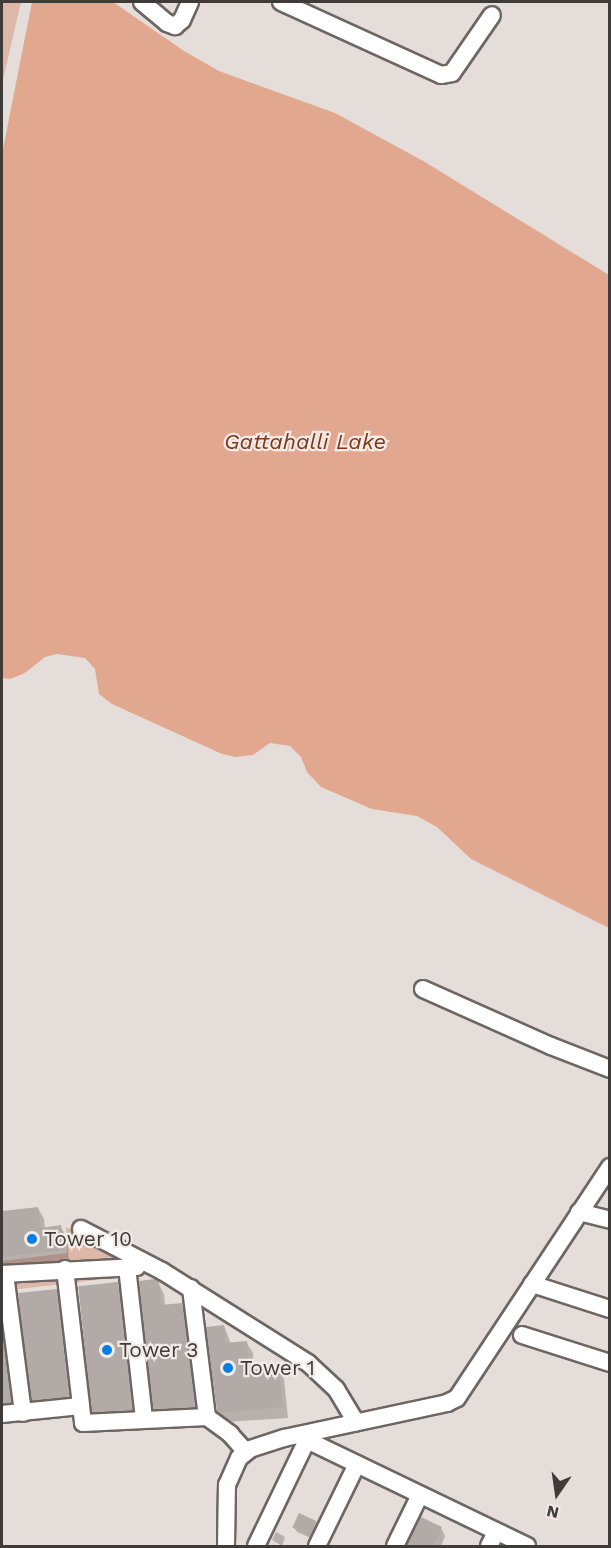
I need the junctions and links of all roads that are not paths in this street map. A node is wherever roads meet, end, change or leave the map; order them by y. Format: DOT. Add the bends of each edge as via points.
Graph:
graph roads {
  1 [pos="142,2"];
  2 [pos="190,2"];
  3 [pos="281,2"];
  4 [pos="492,15"];
  5 [pos="423,989"];
  6 [pos="609,1069"];
  7 [pos="609,1167"];
  8 [pos="579,1212"];
  9 [pos="609,1220"];
  10 [pos="81,1229"];
  11 [pos="153,1266"];
  12 [pos="127,1267"];
  13 [pos="65,1269"];
  14 [pos="3,1274"];
  15 [pos="532,1284"];
  16 [pos="191,1288"];
  17 [pos="609,1309"];
  18 [pos="522,1335"];
  19 [pos="609,1363"];
  20 [pos="81,1406"];
  21 [pos="23,1413"];
  22 [pos="2,1414"];
  23 [pos="207,1417"];
  24 [pos="144,1419"];
  25 [pos="356,1422"];
  26 [pos="242,1447"];
  27 [pos="357,1464"];
  28 [pos="420,1495"];
  29 [pos="492,1539"];
  30 [pos="226,1546"];
  31 [pos="256,1546"];
  32 [pos="317,1546"];
  33 [pos="395,1546"];
  34 [pos="527,1546"];
  1 -- 2 [label="street" via="175,26 182,21"];
  3 -- 4 [label="street" via="441,75 452,73"];
  5 -- 6 [label="street"];
  7 -- 8 [label="street"];
  8 -- 9 [label="street"];
  8 -- 15 [label="street"];
  10 -- 11 [label="street"];
  11 -- 12 [label="street"];
  11 -- 16 [label="street"];
  12 -- 13 [label="street"];
  12 -- 24 [label="street"];
  13 -- 14 [label="street"];
  13 -- 20 [label="street"];
  14 -- 21 [label="street"];
  15 -- 17 [label="street"];
  15 -- 25 [label="street" via="454,1401"];
  16 -- 23 [label="street"];
  16 -- 25 [label="street" via="308,1363 341,1397"];
  18 -- 19 [label="street"];
  20 -- 21 [label="street"];
  20 -- 24 [label="street" via="83,1424"];
  21 -- 22 [label="street"];
  23 -- 24 [label="street"];
  23 -- 26 [label="street"];
  25 -- 26 [label="street"];
  26 -- 30 [label="street" via="227,1485"];
  27 -- 28 [label="street"];
  27 -- 31 [label="street" via="312,1441 306,1442"];
  27 -- 32 [label="street"];
  28 -- 29 [label="street"];
  28 -- 33 [label="street"];
  29 -- 34 [label="street"];
}
